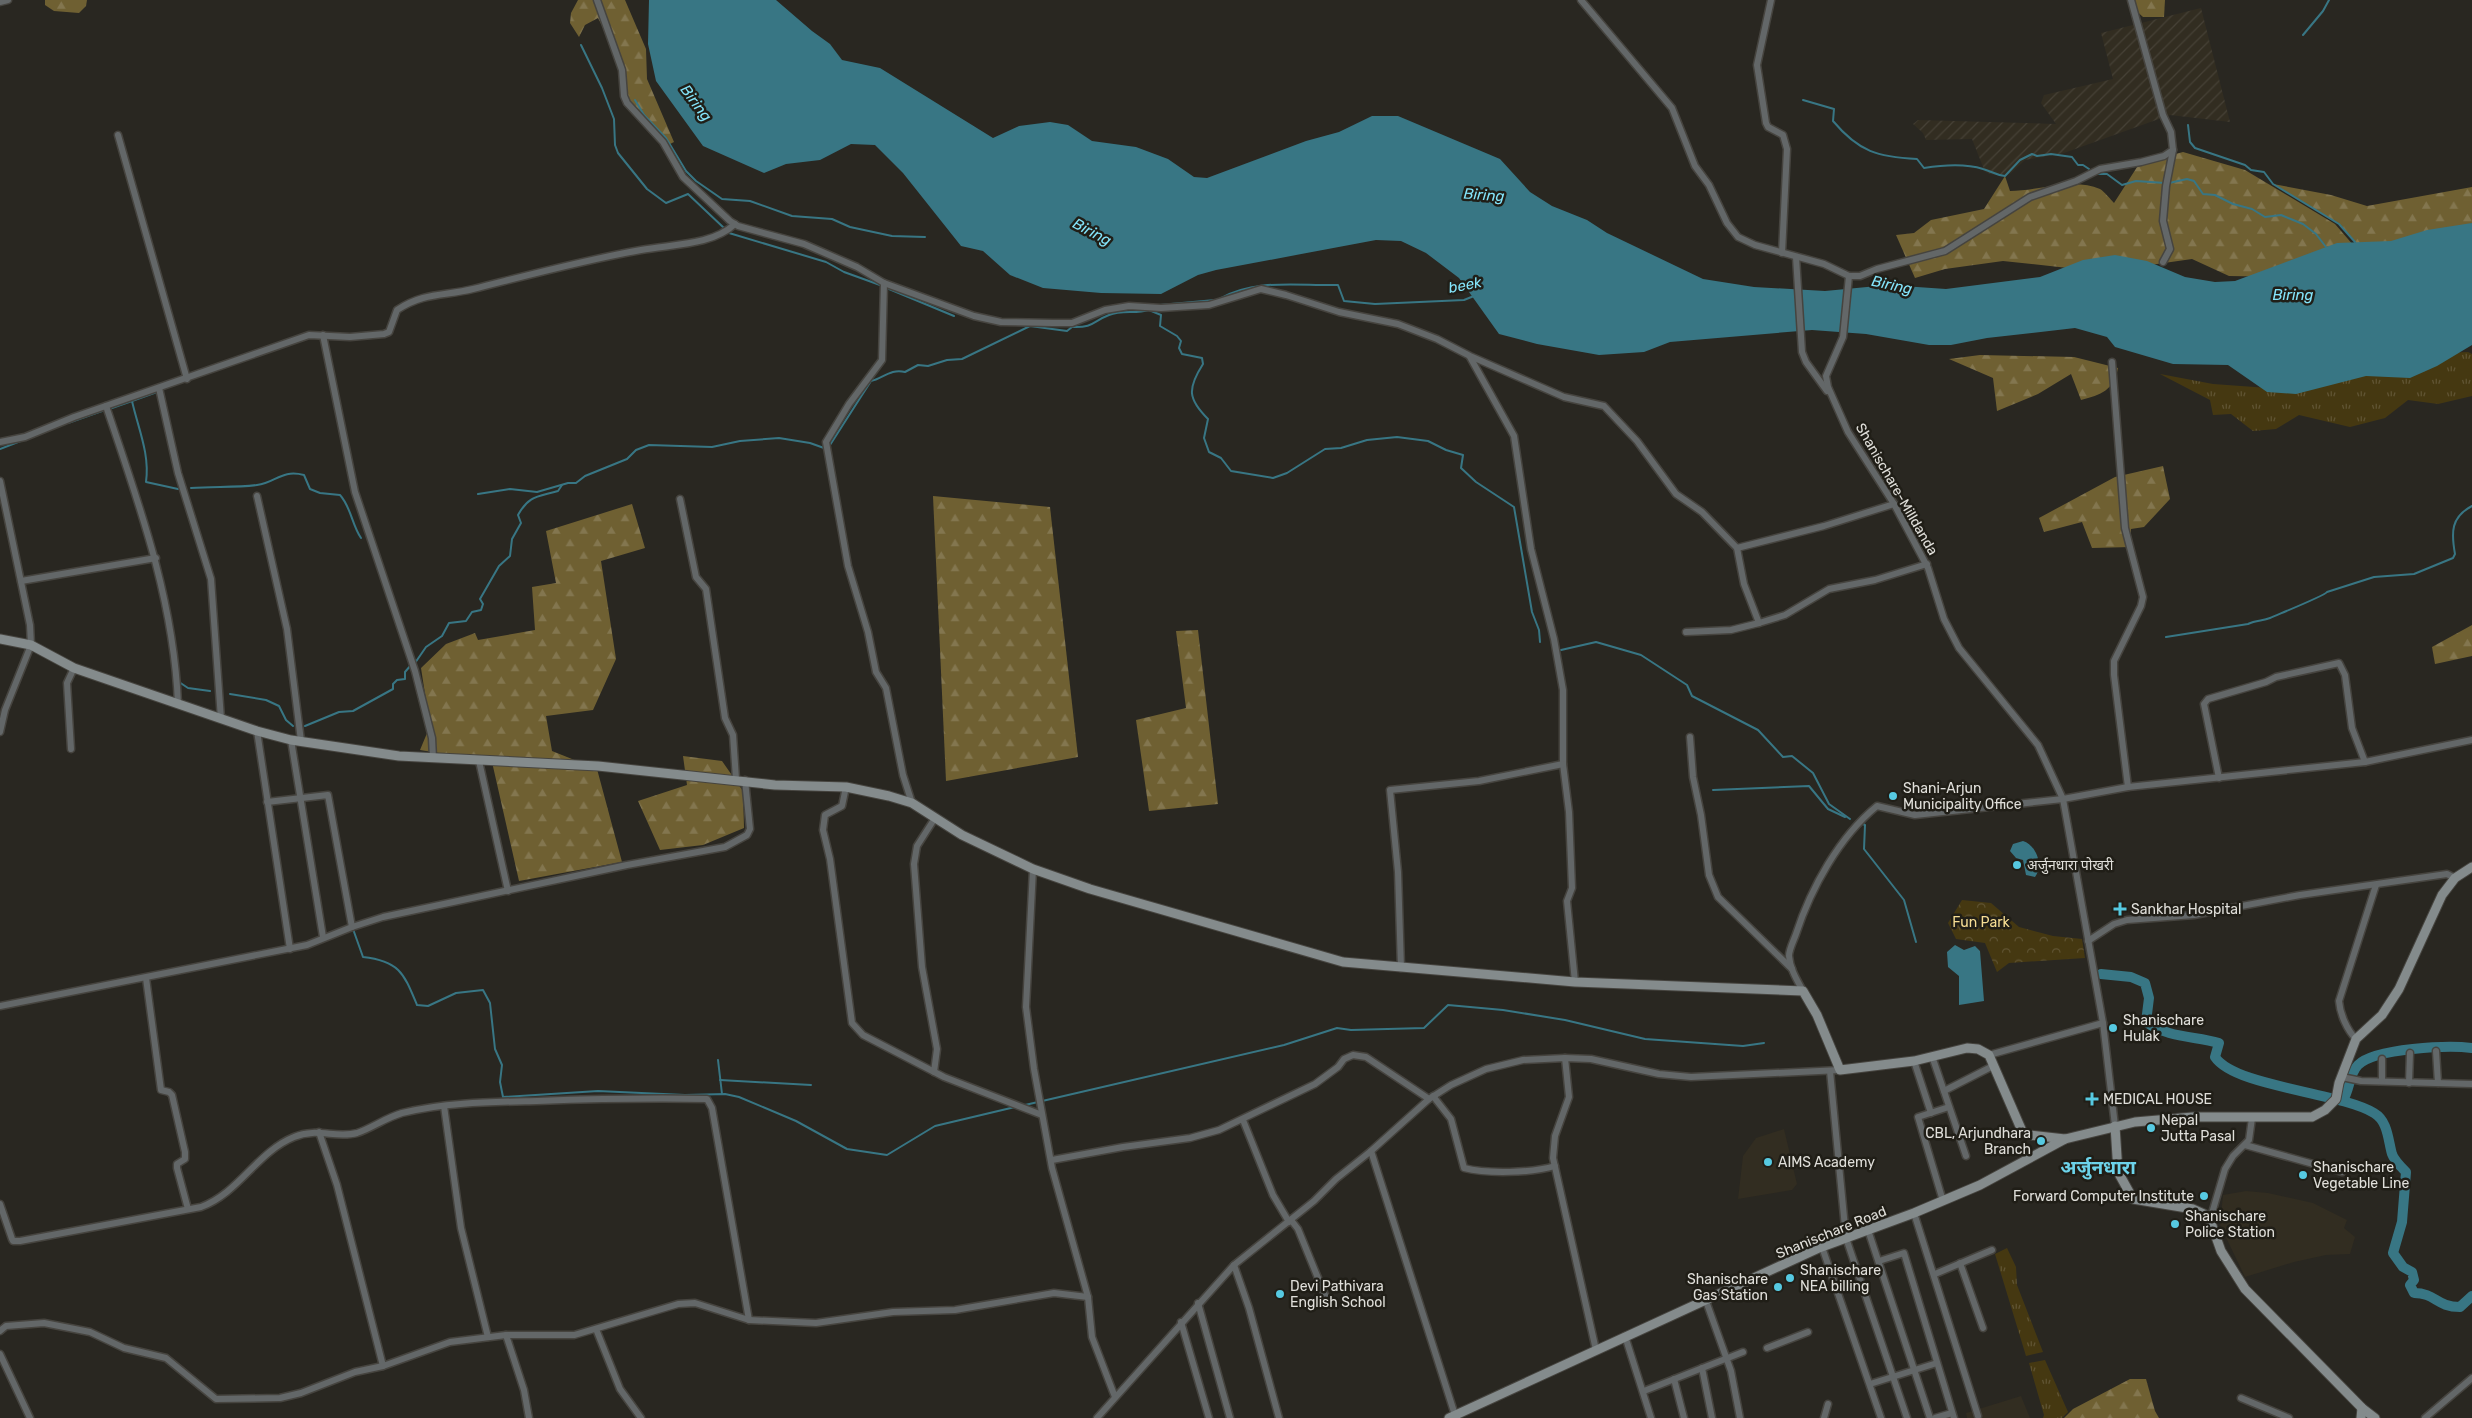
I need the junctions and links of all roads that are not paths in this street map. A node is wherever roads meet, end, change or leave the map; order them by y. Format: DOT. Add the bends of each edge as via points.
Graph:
graph roads {
  1 [pos="8,0"];
  2 [pos="597,0"];
  3 [pos="1581,0"];
  4 [pos="1771,0"];
  5 [pos="2131,0"];
  6 [pos="0,2"];
  7 [pos="118,135"];
  8 [pos="2173,150"];
  9 [pos="735,224"];
  10 [pos="1782,253"];
  11 [pos="1796,257"];
  12 [pos="2163,262"];
  13 [pos="1849,276"];
  14 [pos="884,283"];
  15 [pos="323,335"];
  16 [pos="1470,356"];
  17 [pos="2112,362"];
  18 [pos="187,379"];
  19 [pos="159,388"];
  20 [pos="1834,400"];
  21 [pos="106,406"];
  22 [pos="0,442"];
  23 [pos="0,481"];
  24 [pos="257,496"];
  25 [pos="680,499"];
  26 [pos="1894,504"];
  27 [pos="1738,548"];
  28 [pos="156,558"];
  29 [pos="1927,564"];
  30 [pos="21,581"];
  31 [pos="1758,623"];
  32 [pos="1686,632"];
  33 [pos="0,639"];
  34 [pos="31,645"];
  35 [pos="74,668"];
  36 [pos="178,704"];
  37 [pos="220,719"];
  38 [pos="257,731"];
  39 [pos="0,732"];
  40 [pos="1690,738"];
  41 [pos="290,740"];
  42 [pos="2472,740"];
  43 [pos="301,741"];
  44 [pos="71,749"];
  45 [pos="433,758"];
  46 [pos="479,761"];
  47 [pos="2365,762"];
  48 [pos="1563,764"];
  49 [pos="2218,778"];
  50 [pos="741,779"];
  51 [pos="846,787"];
  52 [pos="2128,787"];
  53 [pos="300,799"];
  54 [pos="2063,799"];
  55 [pos="268,802"];
  56 [pos="912,803"];
  57 [pos="935,818"];
  58 [pos="2472,867"];
  59 [pos="1033,869"];
  60 [pos="2455,878"];
  61 [pos="2376,885"];
  62 [pos="508,891"];
  63 [pos="352,926"];
  64 [pos="323,938"];
  65 [pos="2088,941"];
  66 [pos="290,949"];
  67 [pos="1401,968"];
  68 [pos="1792,969"];
  69 [pos="146,978"];
  70 [pos="1575,982"];
  71 [pos="1803,991"];
  72 [pos="0,1006"];
  73 [pos="2103,1023"];
  74 [pos="2356,1039"];
  75 [pos="2436,1051"];
  76 [pos="2410,1053"];
  77 [pos="1932,1056"];
  78 [pos="1989,1056"];
  79 [pos="1565,1058"];
  80 [pos="2382,1059"];
  81 [pos="1914,1061"];
  82 [pos="1993,1066"];
  83 [pos="1840,1070"];
  84 [pos="1830,1071"];
  85 [pos="934,1072"];
  86 [pos="2349,1079"];
  87 [pos="2382,1081"];
  88 [pos="2409,1083"];
  89 [pos="2438,1083"];
  90 [pos="2472,1084"];
  91 [pos="1944,1091"];
  92 [pos="1431,1097"];
  93 [pos="444,1106"];
  94 [pos="1949,1107"];
  95 [pos="1931,1113"];
  96 [pos="1042,1115"];
  97 [pos="2252,1118"];
  98 [pos="1243,1120"];
  99 [pos="2115,1126"];
  100 [pos="319,1132"];
  101 [pos="2065,1139"];
  102 [pos="2245,1145"];
  103 [pos="1371,1151"];
  104 [pos="1966,1156"];
  105 [pos="1052,1160"];
  106 [pos="1555,1166"];
  107 [pos="2342,1172"];
  108 [pos="1943,1201"];
  109 [pos="0,1204"];
  110 [pos="188,1209"];
  111 [pos="1914,1213"];
  112 [pos="2210,1220"];
  113 [pos="1290,1221"];
  114 [pos="1868,1230"];
  115 [pos="1846,1238"];
  116 [pos="1822,1247"];
  117 [pos="1992,1250"];
  118 [pos="1879,1261"];
  119 [pos="1960,1263"];
  120 [pos="1234,1265"];
  121 [pos="1935,1274"];
  122 [pos="1088,1297"];
  123 [pos="1706,1301"];
  124 [pos="1198,1303"];
  125 [pos="1329,1305"];
  126 [pos="749,1320"];
  127 [pos="1181,1322"];
  128 [pos="1983,1328"];
  129 [pos="596,1329"];
  130 [pos="0,1331"];
  131 [pos="1808,1332"];
  132 [pos="506,1335"];
  133 [pos="1625,1336"];
  134 [pos="488,1338"];
  135 [pos="1767,1348"];
  136 [pos="1596,1350"];
  137 [pos="1743,1352"];
  138 [pos="0,1354"];
  139 [pos="1727,1358"];
  140 [pos="1937,1363"];
  141 [pos="383,1366"];
  142 [pos="1702,1368"];
  143 [pos="1916,1370"];
  144 [pos="1894,1377"];
  145 [pos="2472,1378"];
  146 [pos="1674,1379"];
  147 [pos="1870,1384"];
  148 [pos="1644,1391"];
  149 [pos="1115,1397"];
  150 [pos="2241,1398"];
  151 [pos="1828,1404"];
  152 [pos="2362,1408"];
  153 [pos="1953,1416"];
  154 [pos="1978,1416"];
  155 [pos="1452,1417"];
  156 [pos="30,1418"];
  157 [pos="529,1418"];
  158 [pos="641,1418"];
  159 [pos="1097,1418"];
  160 [pos="1209,1418"];
  161 [pos="1230,1418"];
  162 [pos="1279,1418"];
  163 [pos="1652,1418"];
  164 [pos="1684,1418"];
  165 [pos="1712,1418"];
  166 [pos="1740,1418"];
  167 [pos="1824,1418"];
  168 [pos="1881,1418"];
  169 [pos="1907,1418"];
  170 [pos="1930,1418"];
  171 [pos="1935,1418"];
  172 [pos="2289,1418"];
  173 [pos="2361,1418"];
  174 [pos="2375,1418"];
  175 [pos="2425,1418"];
  1 -- 6 [label="street"];
  2 -- 9 [label="street" via="622,70 627,103 663,142 683,177"];
  3 -- 10 [label="street" via="1672,108 1691,158 1730,227 1744,240"];
  4 -- 10 [label="street" via="1758,65 1766,123 1786,140"];
  5 -- 8 [label="street" via="2163,115 2172,132"];
  7 -- 18 [label="street"];
  8 -- 12 [label="street" via="2163,221 2170,249"];
  8 -- 13 [label="street" via="2141,162 2100,169 2030,197 1945,251 1860,276"];
  9 -- 14 [label="street" via="804,244 857,267"];
  9 -- 15 [label="street" via="724,234 705,240 598,258 470,290 433,294 397,310 391,328 384,334"];
  10 -- 11 [label="street"];
  11 -- 13 [label="street"];
  11 -- 20 [label="street" via="1802,352"];
  13 -- 20 [label="street, Shanischare-Milldanda" via="1843,337 1826,376"];
  14 -- 16 [label="street" via="983,318 1000,322 1053,323 1072,322 1105,310 1130,306 1209,306 1261,289 1339,312 1398,324"];
  14 -- 56 [label="street" via="882,360 826,442 848,566 876,672 886,688"];
  15 -- 18 [label="street" via="309,335"];
  15 -- 45 [label="street" via="355,492 411,660 432,738"];
  16 -- 27 [label="street" via="1564,397 1604,406 1637,441 1676,494 1702,512"];
  16 -- 48 [label="street" via="1514,436 1530,549 1556,647 1563,690"];
  17 -- 52 [label="street" via="2125,528 2143,598 2114,661"];
  18 -- 19 [label="street"];
  19 -- 21 [label="street"];
  19 -- 37 [label="street" via="178,474 211,579"];
  20 -- 26 [label="street, Shanischare-Milldanda" via="1848,432"];
  21 -- 22 [label="street" via="25,437"];
  21 -- 28 [label="street"];
  23 -- 30 [label="street"];
  24 -- 43 [label="street" via="287,629"];
  25 -- 50 [label="street" via="696,577 706,589 725,718 733,734"];
  26 -- 27 [label="street"];
  26 -- 29 [label="street, Shanischare-Milldanda"];
  27 -- 31 [label="street" via="1744,584"];
  28 -- 30 [label="street"];
  28 -- 36 [label="street"];
  29 -- 31 [label="street" via="1829,589 1785,615"];
  29 -- 54 [label="street, Shanischare-Milldanda" via="1944,620 1959,648 2038,745"];
  30 -- 34 [label="street"];
  31 -- 32 [label="street" via="1731,630"];
  33 -- 34 [label="street"];
  34 -- 35 [label="street"];
  34 -- 39 [label="street" via="5,710"];
  35 -- 36 [label="street"];
  35 -- 44 [label="street" via="67,683"];
  36 -- 37 [label="street"];
  37 -- 38 [label="street"];
  38 -- 41 [label="street"];
  38 -- 55 [label="street"];
  40 -- 68 [label="street" via="1709,875 1718,897"];
  41 -- 43 [label="street"];
  41 -- 53 [label="street"];
  42 -- 47 [label="street"];
  43 -- 45 [label="street"];
  45 -- 46 [label="street"];
  46 -- 50 [label="street" via="598,766"];
  46 -- 62 [label="street"];
  47 -- 49 [label="street"];
  47 -- 49 [label="street" via="2352,728 2345,675 2339,663 2276,677 2208,699 2204,704"];
  48 -- 67 [label="street" via="1479,781 1390,790 1398,872"];
  48 -- 70 [label="street" via="1569,812 1572,888 1567,901"];
  49 -- 52 [label="street"];
  50 -- 51 [label="street"];
  50 -- 62 [label="street" via="750,829 747,835 725,847"];
  51 -- 56 [label="street"];
  51 -- 85 [label="street" via="842,806 825,815 823,830 831,865 852,1023 863,1035"];
  52 -- 54 [label="street"];
  53 -- 55 [label="street"];
  53 -- 63 [label="street" via="325,795 330,798"];
  53 -- 64 [label="street"];
  54 -- 65 [label="street, Shanischare-Milldanda"];
  54 -- 68 [label="street" via="1915,815 1877,806 1860,819 1822,874 1789,954"];
  55 -- 66 [label="street"];
  56 -- 57 [label="street"];
  57 -- 59 [label="street" via="962,836"];
  57 -- 85 [label="street" via="917,846 914,864 922,967 937,1049"];
  58 -- 60 [label="street"];
  59 -- 67 [label="street" via="1090,889 1343,962"];
  59 -- 96 [label="street" via="1026,1007"];
  60 -- 61 [label="street" via="2447,874"];
  60 -- 74 [label="street" via="2442,895 2399,989 2382,1015"];
  61 -- 65 [label="street" via="2194,915 2127,920 2114,924"];
  61 -- 74 [label="street" via="2339,1001"];
  62 -- 63 [label="street"];
  63 -- 64 [label="street"];
  64 -- 66 [label="street"];
  65 -- 73 [label="street, Shanischare-Milldanda"];
  66 -- 69 [label="street"];
  67 -- 70 [label="street"];
  68 -- 71 [label="street"];
  69 -- 72 [label="street"];
  69 -- 110 [label="street" via="160,1090 172,1095 185,1152 185,1159 177,1164 177,1168"];
  70 -- 71 [label="street"];
  71 -- 83 [label="street"];
  73 -- 78 [label="street"];
  73 -- 99 [label="street, Shanischare-Milldanda"];
  74 -- 86 [label="street, Shanischare Road"];
  75 -- 89 [label="street"];
  76 -- 88 [label="street"];
  77 -- 78 [label="street" via="1967,1048 1978,1048"];
  77 -- 81 [label="street"];
  77 -- 91 [label="street"];
  78 -- 82 [label="street"];
  79 -- 84 [label="street" via="1591,1059 1659,1074 1691,1077"];
  79 -- 92 [label="street" via="1523,1060 1486,1069"];
  79 -- 106 [label="street" via="1569,1097 1554,1141"];
  80 -- 87 [label="street"];
  81 -- 83 [label="street"];
  81 -- 95 [label="street"];
  82 -- 91 [label="street"];
  82 -- 101 [label="street" via="2022,1131 2029,1135"];
  83 -- 84 [label="street"];
  84 -- 115 [label="street"];
  85 -- 96 [label="street"];
  86 -- 87 [label="street"];
  86 -- 97 [label="street, Shanischare Road" via="2336,1099 2312,1117"];
  87 -- 88 [label="street"];
  88 -- 89 [label="street"];
  89 -- 90 [label="street"];
  91 -- 94 [label="street"];
  92 -- 98 [label="street" via="1366,1057 1353,1055 1315,1084"];
  92 -- 103 [label="street"];
  92 -- 106 [label="street" via="1450,1119 1464,1168 1477,1172 1525,1172"];
  93 -- 100 [label="street" via="388,1117 358,1133"];
  93 -- 126 [label="street" via="612,1098 707,1100 712,1108"];
  93 -- 134 [label="street" via="461,1228"];
  94 -- 95 [label="street"];
  94 -- 104 [label="street"];
  95 -- 108 [label="street" via="1918,1117"];
  96 -- 105 [label="street"];
  97 -- 99 [label="street, Shanischare Road" via="2193,1117"];
  97 -- 102 [label="street" via="2249,1140"];
  98 -- 105 [label="street" via="1190,1138"];
  98 -- 113 [label="street" via="1273,1195"];
  99 -- 101 [label="street, Shanischare Road"];
  99 -- 112 [label="street" via="2118,1172 2133,1198 2193,1209"];
  100 -- 110 [label="street" via="305,1133 277,1146 216,1202"];
  100 -- 141 [label="street" via="337,1185"];
  101 -- 108 [label="street, Shanischare Road"];
  102 -- 107 [label="street"];
  102 -- 112 [label="street" via="2225,1169"];
  103 -- 113 [label="street"];
  103 -- 155 [label="street"];
  105 -- 122 [label="street"];
  106 -- 136 [label="street"];
  108 -- 111 [label="street, Shanischare Road"];
  109 -- 110 [label="street" via="13,1241"];
  111 -- 114 [label="street, Shanischare Road"];
  111 -- 121 [label="street"];
  112 -- 152 [label="street" via="2221,1251 2245,1288"];
  113 -- 120 [label="street"];
  113 -- 125 [label="street" via="1298,1229"];
  114 -- 115 [label="street, Shanischare Road"];
  114 -- 118 [label="street"];
  115 -- 116 [label="street, Shanischare Road"];
  115 -- 144 [label="street"];
  116 -- 123 [label="street, Shanischare Road"];
  116 -- 147 [label="street"];
  117 -- 119 [label="street"];
  118 -- 140 [label="street" via="1904,1253"];
  118 -- 143 [label="street"];
  119 -- 121 [label="street"];
  119 -- 128 [label="street"];
  120 -- 124 [label="street"];
  120 -- 162 [label="street"];
  121 -- 154 [label="street"];
  122 -- 126 [label="street" via="1054,1293 955,1310 893,1312 816,1323"];
  122 -- 149 [label="street" via="1092,1337"];
  123 -- 133 [label="street, Shanischare Road"];
  123 -- 139 [label="street"];
  124 -- 127 [label="street"];
  124 -- 161 [label="street"];
  126 -- 129 [label="street" via="695,1303 678,1304"];
  127 -- 149 [label="street"];
  127 -- 160 [label="street"];
  129 -- 132 [label="street" via="574,1336"];
  129 -- 158 [label="street" via="620,1389"];
  130 -- 141 [label="street" via="6,1326 44,1323 90,1332 124,1348 166,1358 216,1399 280,1398 355,1372"];
  131 -- 135 [label="street"];
  132 -- 134 [label="street"];
  132 -- 157 [label="street" via="524,1390"];
  133 -- 136 [label="street, Shanischare Road"];
  133 -- 148 [label="street"];
  134 -- 141 [label="street" via="450,1342"];
  136 -- 155 [label="street, Shanischare Road"];
  137 -- 139 [label="street"];
  138 -- 156 [label="street"];
  139 -- 142 [label="street"];
  139 -- 166 [label="street"];
  140 -- 143 [label="street"];
  140 -- 153 [label="street"];
  142 -- 146 [label="street"];
  142 -- 165 [label="street"];
  143 -- 144 [label="street"];
  143 -- 170 [label="street"];
  144 -- 147 [label="street"];
  144 -- 169 [label="street"];
  145 -- 175 [label="street"];
  146 -- 148 [label="street"];
  146 -- 164 [label="street"];
  147 -- 168 [label="street"];
  148 -- 163 [label="street"];
  149 -- 159 [label="street"];
  150 -- 172 [label="street"];
  151 -- 167 [label="street"];
  152 -- 173 [label="street"];
  152 -- 174 [label="street"];
  153 -- 171 [label="street"];
}
